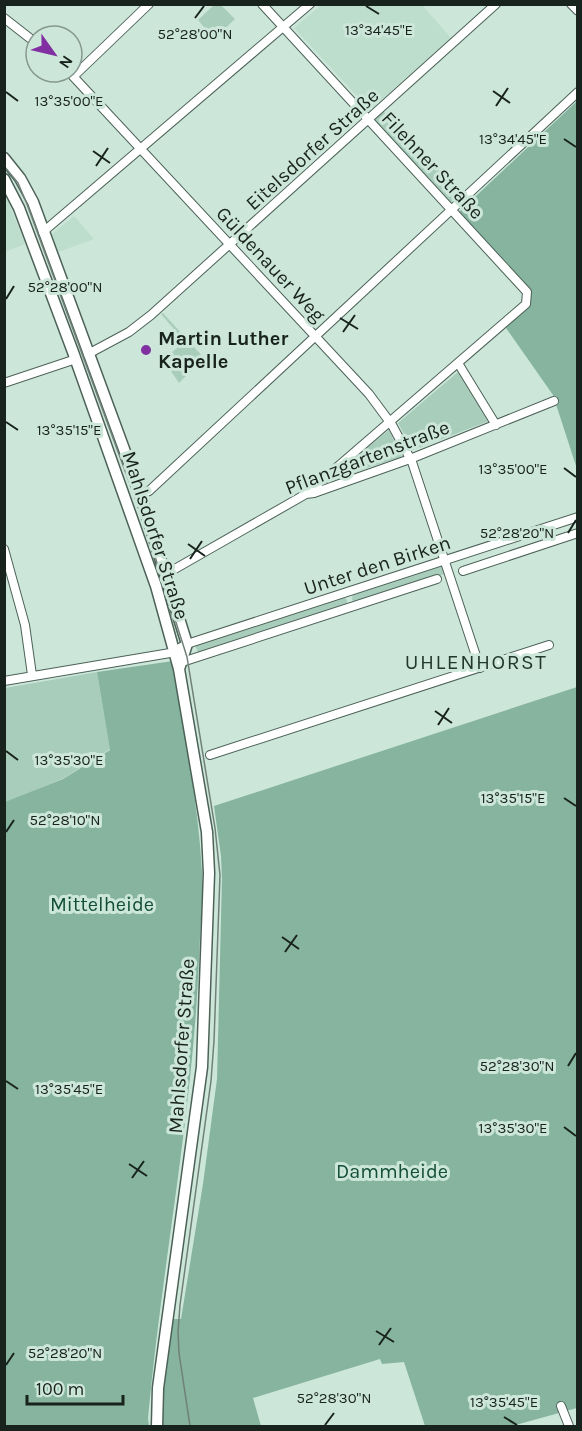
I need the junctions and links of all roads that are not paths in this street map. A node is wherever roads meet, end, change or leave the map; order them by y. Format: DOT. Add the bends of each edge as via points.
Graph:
graph roads {
  1 [pos="149,4"];
  2 [pos="262,4"];
  3 [pos="309,4"];
  4 [pos="496,4"];
  5 [pos="571,4"];
  6 [pos="578,11"];
  7 [pos="4,18"];
  8 [pos="284,27"];
  9 [pos="24,34"];
  10 [pos="84,63"];
  11 [pos="81,84"];
  12 [pos="578,92"];
  13 [pos="369,120"];
  14 [pos="141,148"];
  15 [pos="4,158"];
  16 [pos="4,179"];
  17 [pos="452,209"];
  18 [pos="43,232"];
  19 [pos="31,237"];
  20 [pos="230,244"];
  21 [pos="316,336"];
  22 [pos="88,354"];
  23 [pos="76,359"];
  24 [pos="459,363"];
  25 [pos="4,383"];
  26 [pos="554,401"];
  27 [pos="390,422"];
  28 [pos="496,425"];
  29 [pos="410,459"];
  30 [pos="306,494"];
  31 [pos="141,495"];
  32 [pos="578,517"];
  33 [pos="578,533"];
  34 [pos="5,554"];
  35 [pos="445,560"];
  36 [pos="463,571"];
  37 [pos="166,574"];
  38 [pos="437,579"];
  39 [pos="187,644"];
  40 [pos="549,645"];
  41 [pos="174,651"];
  42 [pos="179,665"];
  43 [pos="480,668"];
  44 [pos="32,675"];
  45 [pos="4,681"];
  46 [pos="210,755"];
  47 [pos="561,1406"];
  48 [pos="156,1426"];
  49 [pos="568,1426"];
  1 -- 10 [label="street"];
  2 -- 8 [label="street, Filehner Straße"];
  3 -- 8 [label="street"];
  4 -- 13 [label="street, Eitelsdorfer Straße"];
  5 -- 6 [label="street"];
  7 -- 9 [label="street"];
  8 -- 13 [label="street, Filehner Straße"];
  8 -- 14 [label="street"];
  11 -- 14 [label="street, Güldenauer Weg"];
  12 -- 17 [label="street"];
  13 -- 17 [label="street, Filehner Straße"];
  13 -- 20 [label="street, Eitelsdorfer Straße"];
  14 -- 18 [label="street"];
  14 -- 20 [label="street, Güldenauer Weg"];
  15 -- 18 [label="main road, Mahlsdorfer Straße" via="27,189"];
  16 -- 19 [label="main road, Mahlsdorfer Straße"];
  17 -- 21 [label="street"];
  17 -- 24 [label="street, Filehner Straße" via="528,297 526,304"];
  18 -- 19 [label="main road"];
  18 -- 22 [label="main road, Mahlsdorfer Straße"];
  19 -- 23 [label="main road, Mahlsdorfer Straße"];
  20 -- 21 [label="street, Güldenauer Weg"];
  20 -- 22 [label="street, Eitelsdorfer Straße" via="144,321"];
  21 -- 27 [label="street, Güldenauer Weg"];
  21 -- 31 [label="street"];
  22 -- 23 [label="main road"];
  22 -- 31 [label="main road, Mahlsdorfer Straße"];
  23 -- 25 [label="street"];
  23 -- 41 [label="main road, Mahlsdorfer Straße" via="142,544"];
  24 -- 27 [label="street"];
  24 -- 28 [label="street"];
  26 -- 28 [label="street, Pflanzgartenstraße"];
  27 -- 29 [label="street, Güldenauer Weg"];
  27 -- 30 [label="street"];
  28 -- 29 [label="street, Pflanzgartenstraße"];
  29 -- 30 [label="street, Pflanzgartenstraße"];
  29 -- 35 [label="street, Güldenauer Weg"];
  30 -- 37 [label="street, Pflanzgartenstraße"];
  31 -- 37 [label="main road, Mahlsdorfer Straße"];
  32 -- 35 [label="street, Unter den Birken"];
  33 -- 36 [label="street, Unter den Birken"];
  34 -- 44 [label="street" via="25,625"];
  35 -- 39 [label="street, Unter den Birken"];
  35 -- 43 [label="street, Güldenauer Weg"];
  37 -- 39 [label="main road, Mahlsdorfer Straße"];
  38 -- 42 [label="street, Unter den Birken"];
  39 -- 41 [label="street, Unter den Birken"];
  39 -- 42 [label="main road, Mahlsdorfer Straße"];
  40 -- 43 [label="street"];
  41 -- 42 [label="main road, Mahlsdorfer Straße"];
  41 -- 44 [label="street, Unter den Birken"];
  42 -- 48 [label="main road, Mahlsdorfer Straße" via="207,832 210,873 199,1098"];
  43 -- 46 [label="street"];
  44 -- 45 [label="street, Unter den Birken"];
  47 -- 49 [label="street"];
}
